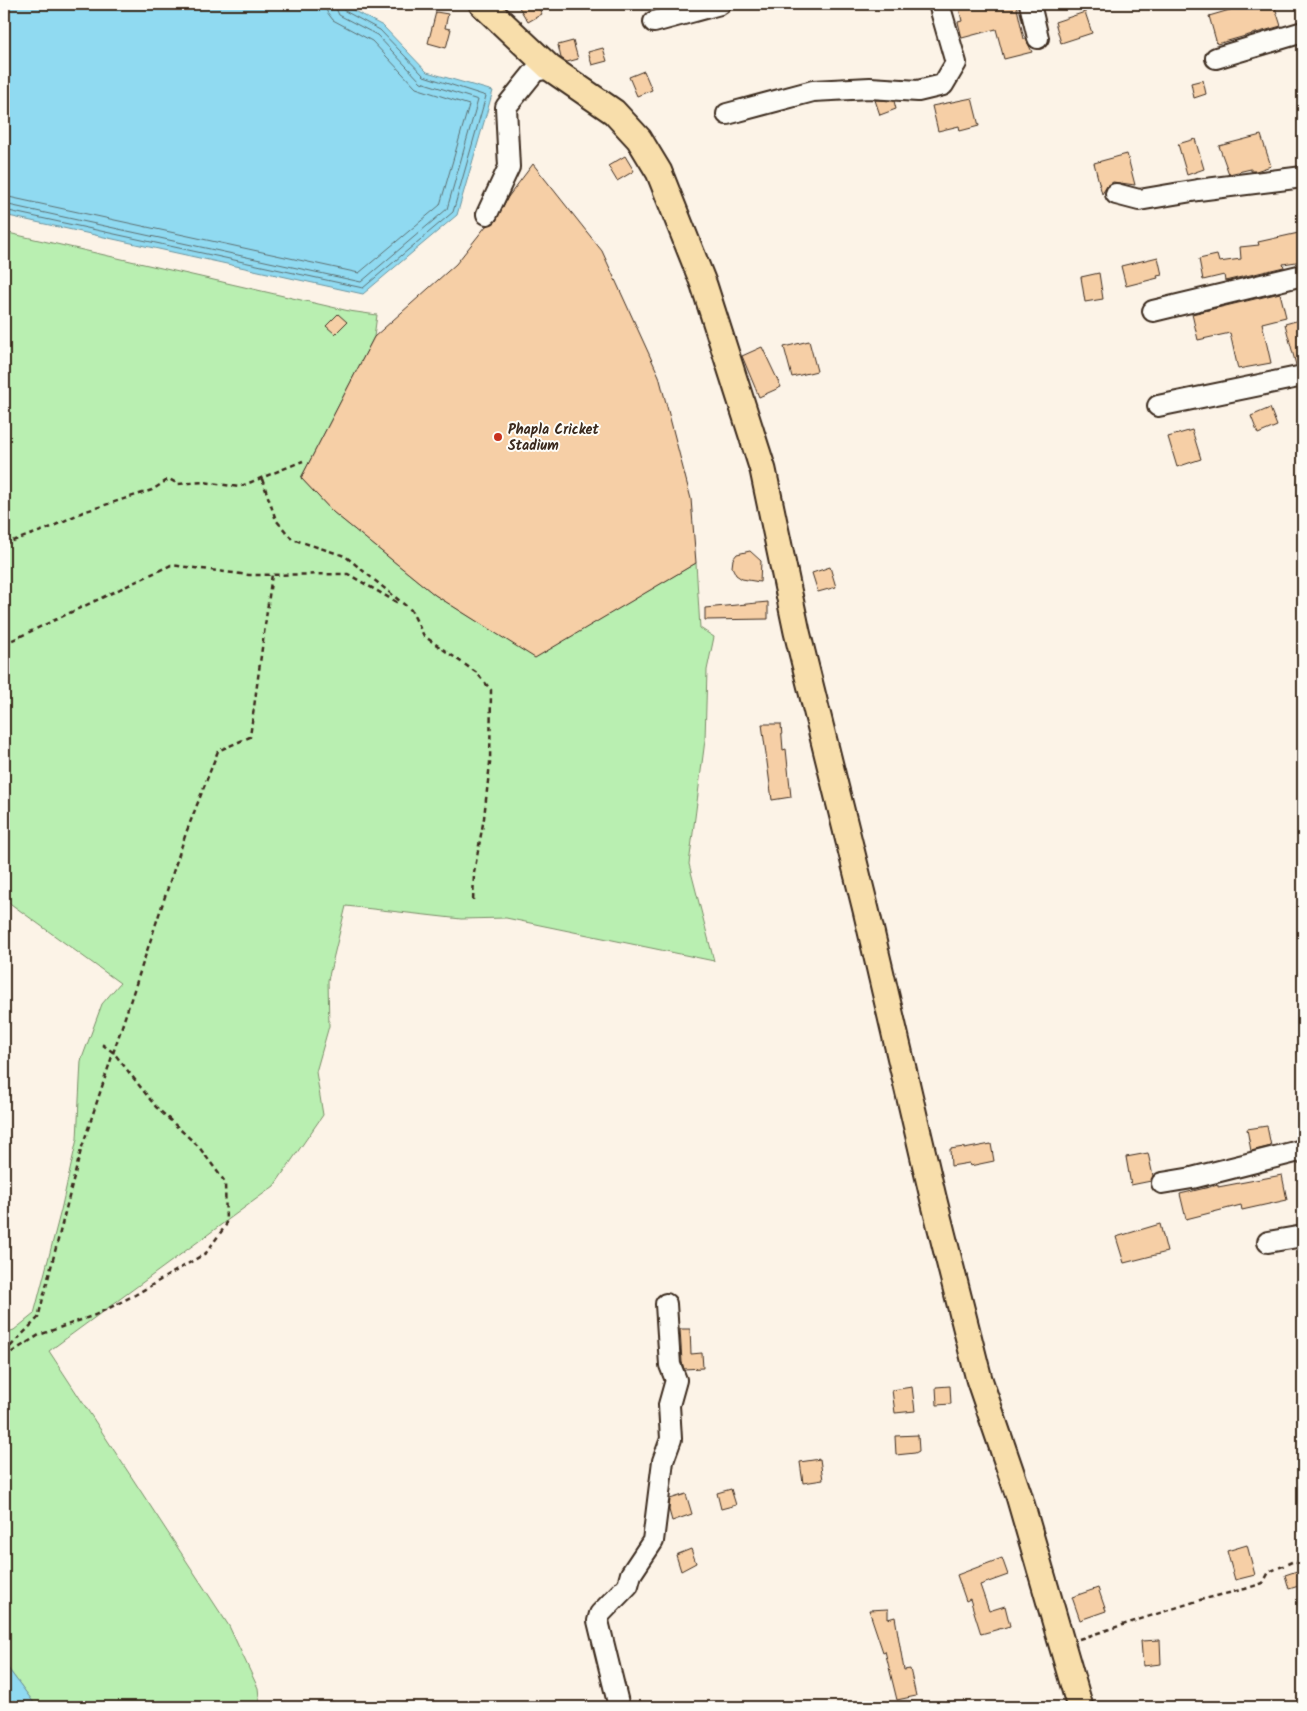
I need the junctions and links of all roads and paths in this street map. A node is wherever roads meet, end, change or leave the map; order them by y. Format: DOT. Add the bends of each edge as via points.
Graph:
graph roads {
  1 [pos="482,4"];
  2 [pos="720,4"];
  3 [pos="939,4"];
  4 [pos="1030,4"];
  5 [pos="654,22"];
  6 [pos="1303,32"];
  7 [pos="1038,38"];
  8 [pos="1216,58"];
  9 [pos="550,68"];
  10 [pos="727,114"];
  11 [pos="1303,177"];
  12 [pos="1116,194"];
  13 [pos="487,214"];
  14 [pos="1303,275"];
  15 [pos="1153,311"];
  16 [pos="1303,376"];
  17 [pos="1158,406"];
  18 [pos="303,461"];
  19 [pos="262,479"];
  20 [pos="4,544"];
  21 [pos="272,574"];
  22 [pos="398,603"];
  23 [pos="4,644"];
  24 [pos="473,902"];
  25 [pos="99,1042"];
  26 [pos="114,1053"];
  27 [pos="1303,1150"];
  28 [pos="1162,1183"];
  29 [pos="1303,1236"];
  30 [pos="1268,1242"];
  31 [pos="666,1304"];
  32 [pos="4,1355"];
  33 [pos="1303,1564"];
  34 [pos="1061,1645"];
  35 [pos="619,1707"];
  36 [pos="1080,1707"];
  1 -- 9 [label="main road"];
  2 -- 5 [label="street"];
  3 -- 10 [label="street" via="956,62 943,85 918,91 870,88 813,91"];
  4 -- 7 [label="street"];
  6 -- 8 [label="street"];
  9 -- 13 [label="street" via="535,70 506,107 509,167"];
  9 -- 34 [label="main road" via="614,112 640,139 659,172 704,285 763,470 797,632 980,1379"];
  11 -- 12 [label="street" via="1139,200"];
  14 -- 15 [label="street"];
  16 -- 17 [label="street"];
  18 -- 19 [label="path"];
  19 -- 20 [label="path" via="239,487 204,482 178,484 168,479 152,490 91,509"];
  19 -- 24 [label="path" via="276,520 292,539 345,556 411,610 424,636 477,673 491,690 490,763 474,872"];
  21 -- 22 [label="path" via="348,574"];
  21 -- 23 [label="path" via="171,566"];
  21 -- 26 [label="path" via="250,736 218,751 186,833"];
  25 -- 26 [label="path"];
  26 -- 32 [label="path" via="82,1150 38,1318"];
  26 -- 32 [label="path" via="156,1107 199,1147 225,1182 226,1225 206,1253 135,1295 95,1315 39,1334"];
  27 -- 28 [label="street"];
  29 -- 30 [label="street"];
  31 -- 35 [label="street" via="670,1364 676,1380 669,1405 671,1439 663,1461 653,1542 631,1574 628,1585 600,1614 598,1621"];
  33 -- 34 [label="path" via="1292,1562 1269,1572 1263,1583"];
  34 -- 36 [label="main road"];
}
